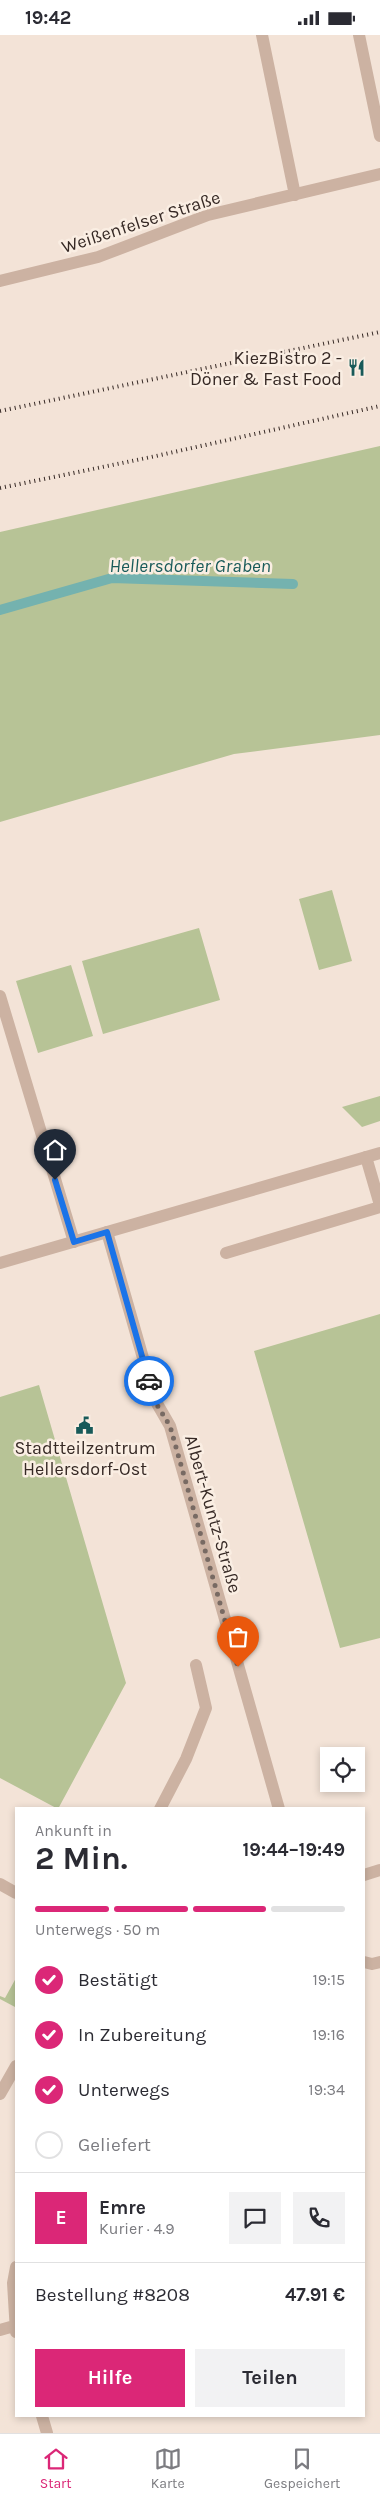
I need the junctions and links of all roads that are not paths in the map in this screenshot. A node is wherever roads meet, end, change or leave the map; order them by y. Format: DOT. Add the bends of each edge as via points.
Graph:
graph roads {
  1 [pos="262,35"];
  2 [pos="359,35"];
  3 [pos="380,136"];
  4 [pos="380,175"];
  5 [pos="295,195"];
  6 [pos="0,281"];
  7 [pos="0,996"];
  8 [pos="380,1153"];
  9 [pos="366,1157"];
  10 [pos="380,1206"];
  11 [pos="107,1232"];
  12 [pos="74,1242"];
  13 [pos="226,1253"];
  14 [pos="0,1263"];
  15 [pos="196,1665"];
  16 [pos="161,1807"];
  17 [pos="278,1807"];
  18 [pos="380,1870"];
  19 [pos="365,1875"];
  20 [pos="0,1884"];
  21 [pos="15,1892"];
  22 [pos="365,1962"];
  23 [pos="380,1962"];
  24 [pos="15,2068"];
  25 [pos="0,2094"];
  26 [pos="15,2272"];
  27 [pos="0,2329"];
  28 [pos="15,2329"];
  29 [pos="42,2417"];
  30 [pos="47,2433"];
  1 -- 5 [label="street"];
  2 -- 3 [label="street"];
  4 -- 5 [label="street, Weißenfelser Straße"];
  5 -- 6 [label="street, Weißenfelser Straße" via="208,215 98,257"];
  7 -- 12 [label="street"];
  8 -- 9 [label="street"];
  9 -- 10 [label="street"];
  9 -- 11 [label="street"];
  10 -- 13 [label="street"];
  11 -- 12 [label="street"];
  11 -- 17 [label="street, Albert-Kuntz-Straße" via="154,1400 170,1426"];
  12 -- 14 [label="street"];
  15 -- 16 [label="street" via="206,1708 186,1759"];
  18 -- 19 [label="street"];
  20 -- 21 [label="street"];
  22 -- 23 [label="street"];
  24 -- 25 [label="street"];
  26 -- 28 [label="street"];
  27 -- 28 [label="street"];
  29 -- 30 [label="street"];
}
